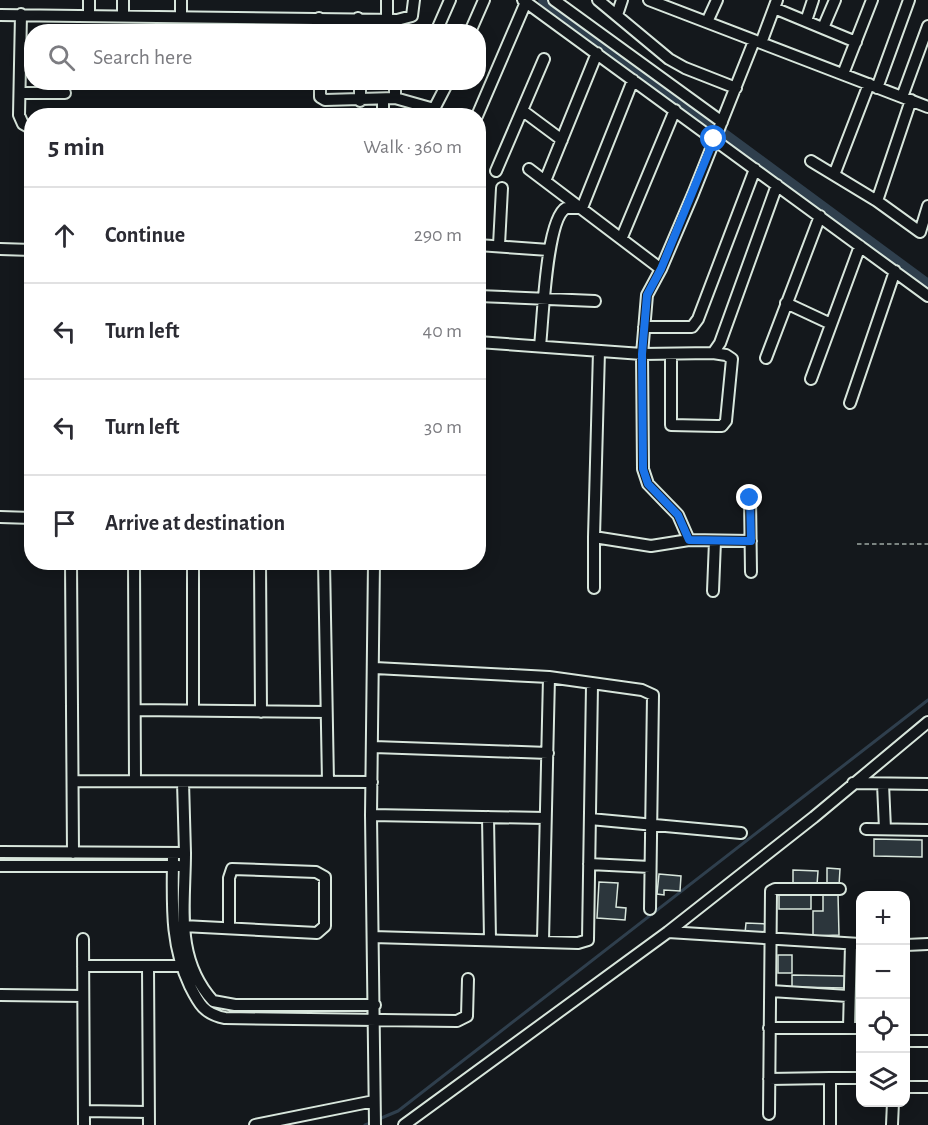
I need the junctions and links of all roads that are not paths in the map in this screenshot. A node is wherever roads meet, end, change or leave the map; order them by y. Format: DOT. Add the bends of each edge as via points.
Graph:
graph roads {
  1 [pos="89,0"];
  2 [pos="123,0"];
  3 [pos="181,0"];
  4 [pos="387,0"];
  5 [pos="414,0"];
  6 [pos="450,0"];
  7 [pos="484,0"];
  8 [pos="554,0"];
  9 [pos="598,0"];
  10 [pos="622,0"];
  11 [pos="649,0"];
  12 [pos="717,0"];
  13 [pos="813,0"];
  14 [pos="835,0"];
  15 [pos="872,0"];
  16 [pos="909,0"];
  17 [pos="525,1"];
  18 [pos="671,4"];
  19 [pos="776,4"];
  20 [pos="21,14"];
  21 [pos="0,15"];
  22 [pos="123,15"];
  23 [pos="617,15"];
  24 [pos="89,16"];
  25 [pos="181,17"];
  26 [pos="319,18"];
  27 [pos="358,18"];
  28 [pos="392,19"];
  29 [pos="806,21"];
  30 [pos="707,22"];
  31 [pos="319,24"];
  32 [pos="358,24"];
  33 [pos="394,24"];
  34 [pos="440,24"];
  35 [pos="474,24"];
  36 [pos="928,26"];
  37 [pos="823,28"];
  38 [pos="757,42"];
  39 [pos="855,42"];
  40 [pos="24,43"];
  41 [pos="597,53"];
  42 [pos="544,59"];
  43 [pos="24,72"];
  44 [pos="843,74"];
  45 [pos="633,80"];
  46 [pos="873,86"];
  47 [pos="736,88"];
  48 [pos="320,90"];
  49 [pos="360,90"];
  50 [pos="392,90"];
  51 [pos="445,90"];
  52 [pos="20,93"];
  53 [pos="64,93"];
  54 [pos="389,98"];
  55 [pos="906,98"];
  56 [pos="360,101"];
  57 [pos="928,107"];
  58 [pos="386,108"];
  59 [pos="426,108"];
  60 [pos="436,108"];
  61 [pos="480,108"];
  62 [pos="675,110"];
  63 [pos="523,111"];
  64 [pos="24,123"];
  65 [pos="718,131"];
  66 [pos="562,140"];
  67 [pos="812,161"];
  68 [pos="529,169"];
  69 [pos="755,169"];
  70 [pos="496,171"];
  71 [pos="834,175"];
  72 [pos="545,181"];
  73 [pos="777,185"];
  74 [pos="502,188"];
  75 [pos="877,201"];
  76 [pos="928,206"];
  77 [pos="582,208"];
  78 [pos="820,216"];
  79 [pos="924,236"];
  80 [pos="622,237"];
  81 [pos="486,245"];
  82 [pos="499,245"];
  83 [pos="861,246"];
  84 [pos="0,249"];
  85 [pos="24,250"];
  86 [pos="549,250"];
  87 [pos="661,269"];
  88 [pos="895,271"];
  89 [pos="486,296"];
  90 [pos="928,296"];
  91 [pos="545,300"];
  92 [pos="595,302"];
  93 [pos="786,303"];
  94 [pos="831,324"];
  95 [pos="644,327"];
  96 [pos="486,343"];
  97 [pos="540,346"];
  98 [pos="599,351"];
  99 [pos="713,353"];
  100 [pos="642,354"];
  101 [pos="672,354"];
  102 [pos="766,358"];
  103 [pos="811,379"];
  104 [pos="850,403"];
  105 [pos="750,498"];
  106 [pos="0,518"];
  107 [pos="24,518"];
  108 [pos="594,537"];
  109 [pos="689,540"];
  110 [pos="715,541"];
  111 [pos="751,541"];
  112 [pos="71,570"];
  113 [pos="134,570"];
  114 [pos="193,570"];
  115 [pos="260,570"];
  116 [pos="324,570"];
  117 [pos="374,570"];
  118 [pos="751,572"];
  119 [pos="594,588"];
  120 [pos="713,591"];
  121 [pos="375,669"];
  122 [pos="549,677"];
  123 [pos="592,685"];
  124 [pos="135,710"];
  125 [pos="193,711"];
  126 [pos="261,712"];
  127 [pos="326,712"];
  128 [pos="928,722"];
  129 [pos="374,747"];
  130 [pos="549,753"];
  131 [pos="73,781"];
  132 [pos="135,781"];
  133 [pos="183,782"];
  134 [pos="328,782"];
  135 [pos="372,782"];
  136 [pos="853,783"];
  137 [pos="884,784"];
  138 [pos="928,784"];
  139 [pos="371,815"];
  140 [pos="488,817"];
  141 [pos="545,818"];
  142 [pos="590,819"];
  143 [pos="649,824"];
  144 [pos="866,829"];
  145 [pos="885,829"];
  146 [pos="928,830"];
  147 [pos="741,832"];
  148 [pos="0,852"];
  149 [pos="73,853"];
  150 [pos="179,853"];
  151 [pos="589,864"];
  152 [pos="0,866"];
  153 [pos="179,866"];
  154 [pos="650,867"];
  155 [pos="840,889"];
  156 [pos="650,909"];
  157 [pos="183,926"];
  158 [pos="229,927"];
  159 [pos="668,932"];
  160 [pos="373,937"];
  161 [pos="83,939"];
  162 [pos="490,940"];
  163 [pos="772,940"];
  164 [pos="543,941"];
  165 [pos="856,944"];
  166 [pos="928,944"];
  167 [pos="910,945"];
  168 [pos="83,966"];
  169 [pos="148,966"];
  170 [pos="187,967"];
  171 [pos="468,979"];
  172 [pos="771,991"];
  173 [pos="0,995"];
  174 [pos="84,996"];
  175 [pos="848,996"];
  176 [pos="375,1005"];
  177 [pos="375,1020"];
  178 [pos="769,1028"];
  179 [pos="855,1028"];
  180 [pos="910,1041"];
  181 [pos="928,1041"];
  182 [pos="830,1078"];
  183 [pos="856,1078"];
  184 [pos="769,1079"];
  185 [pos="910,1087"];
  186 [pos="928,1087"];
  187 [pos="374,1104"];
  188 [pos="893,1107"];
  189 [pos="84,1111"];
  190 [pos="148,1112"];
  191 [pos="769,1114"];
  192 [pos="84,1125"];
  193 [pos="149,1125"];
  194 [pos="255,1125"];
  195 [pos="375,1125"];
  196 [pos="404,1125"];
  197 [pos="830,1125"];
  198 [pos="892,1125"];
  1 -- 24 [label="street"];
  2 -- 22 [label="street"];
  3 -- 25 [label="street"];
  4 -- 28 [label="street"];
  5 -- 28 [label="street" via="412,16"];
  6 -- 34 [label="street"];
  7 -- 35 [label="street"];
  8 -- 65 [label="street"];
  9 -- 23 [label="street"];
  10 -- 23 [label="street"];
  11 -- 18 [label="street"];
  12 -- 30 [label="street"];
  13 -- 29 [label="street"];
  14 -- 37 [label="street"];
  15 -- 39 [label="street"];
  16 -- 46 [label="street"];
  17 -- 41 [label="street"];
  17 -- 61 [label="street"];
  18 -- 30 [label="street"];
  19 -- 29 [label="street"];
  19 -- 38 [label="street"];
  20 -- 21 [label="street"];
  20 -- 24 [label="street"];
  20 -- 40 [label="street"];
  22 -- 24 [label="street"];
  22 -- 25 [label="street"];
  23 -- 47 [label="street" via="677,64"];
  25 -- 26 [label="street"];
  26 -- 27 [label="street"];
  26 -- 31 [label="street"];
  27 -- 28 [label="street"];
  27 -- 32 [label="street"];
  28 -- 33 [label="street"];
  29 -- 37 [label="street"];
  30 -- 38 [label="street"];
  36 -- 55 [label="street"];
  37 -- 39 [label="street"];
  38 -- 44 [label="street"];
  38 -- 47 [label="street"];
  39 -- 44 [label="street"];
  41 -- 45 [label="street"];
  41 -- 66 [label="street"];
  42 -- 63 [label="street"];
  43 -- 52 [label="street"];
  44 -- 46 [label="street"];
  45 -- 62 [label="street"];
  45 -- 77 [label="street"];
  46 -- 55 [label="street"];
  46 -- 71 [label="street"];
  47 -- 65 [label="street"];
  48 -- 56 [label="street" via="320,98 325,100"];
  49 -- 56 [label="street"];
  50 -- 54 [label="street"];
  51 -- 60 [label="street"];
  52 -- 53 [label="street"];
  52 -- 64 [label="street" via="20,120"];
  54 -- 56 [label="street"];
  54 -- 58 [label="street"];
  54 -- 59 [label="street"];
  55 -- 57 [label="street"];
  55 -- 75 [label="street"];
  62 -- 65 [label="street"];
  62 -- 80 [label="street"];
  63 -- 66 [label="street"];
  63 -- 70 [label="street"];
  65 -- 69 [label="street"];
  65 -- 87 [label="street"];
  66 -- 72 [label="street"];
  67 -- 71 [label="street"];
  68 -- 72 [label="street"];
  69 -- 73 [label="street"];
  69 -- 95 [label="street" via="698,319 692,327"];
  71 -- 75 [label="street"];
  72 -- 77 [label="street"];
  73 -- 78 [label="street"];
  73 -- 99 [label="street"];
  74 -- 82 [label="street"];
  75 -- 79 [label="street"];
  76 -- 79 [label="street"];
  77 -- 80 [label="street"];
  77 -- 86 [label="street" via="566,208 557,216"];
  78 -- 83 [label="street"];
  78 -- 93 [label="street"];
  80 -- 87 [label="street"];
  81 -- 82 [label="street"];
  82 -- 86 [label="street"];
  83 -- 88 [label="street"];
  83 -- 94 [label="street"];
  84 -- 85 [label="street"];
  86 -- 91 [label="street"];
  87 -- 95 [label="street" via="647,295"];
  88 -- 90 [label="street"];
  88 -- 104 [label="street"];
  89 -- 91 [label="street"];
  91 -- 92 [label="street"];
  91 -- 97 [label="street"];
  93 -- 94 [label="street"];
  93 -- 102 [label="street"];
  94 -- 103 [label="street"];
  95 -- 100 [label="street"];
  96 -- 97 [label="street"];
  97 -- 98 [label="street"];
  98 -- 100 [label="street"];
  98 -- 108 [label="street"];
  99 -- 101 [label="street"];
  99 -- 101 [label="street" via="732,359 726,420 722,426 671,425"];
  100 -- 101 [label="street"];
  100 -- 109 [label="street" via="644,476 652,490 678,515"];
  105 -- 111 [label="street"];
  106 -- 107 [label="street"];
  108 -- 109 [label="street" via="651,546"];
  108 -- 119 [label="street"];
  109 -- 110 [label="street"];
  110 -- 111 [label="street"];
  110 -- 120 [label="street"];
  111 -- 118 [label="street"];
  112 -- 131 [label="street"];
  113 -- 124 [label="street"];
  114 -- 125 [label="street"];
  115 -- 126 [label="street"];
  116 -- 127 [label="street"];
  117 -- 121 [label="street"];
  121 -- 122 [label="street"];
  121 -- 129 [label="street"];
  122 -- 123 [label="street"];
  122 -- 130 [label="street"];
  123 -- 142 [label="street"];
  123 -- 143 [label="street" via="642,690 653,695"];
  124 -- 125 [label="street"];
  124 -- 132 [label="street"];
  125 -- 126 [label="street"];
  126 -- 127 [label="street"];
  127 -- 134 [label="street"];
  128 -- 136 [label="street"];
  129 -- 130 [label="street"];
  129 -- 135 [label="street"];
  130 -- 141 [label="street"];
  131 -- 132 [label="street"];
  131 -- 149 [label="street"];
  132 -- 133 [label="street"];
  133 -- 134 [label="street"];
  133 -- 150 [label="street"];
  134 -- 135 [label="street"];
  135 -- 139 [label="street"];
  136 -- 137 [label="street"];
  136 -- 159 [label="street"];
  137 -- 138 [label="street"];
  137 -- 145 [label="street"];
  139 -- 140 [label="street"];
  139 -- 160 [label="street"];
  140 -- 141 [label="street"];
  140 -- 162 [label="street"];
  141 -- 164 [label="street"];
  142 -- 143 [label="street"];
  142 -- 151 [label="street"];
  143 -- 147 [label="street"];
  143 -- 154 [label="street"];
  144 -- 145 [label="street"];
  145 -- 146 [label="street"];
  148 -- 149 [label="street"];
  149 -- 150 [label="street"];
  150 -- 153 [label="street"];
  151 -- 154 [label="street"];
  151 -- 164 [label="street" via="588,940"];
  152 -- 153 [label="street"];
  153 -- 157 [label="street"];
  153 -- 170 [label="street" via="173,924"];
  154 -- 156 [label="street"];
  155 -- 163 [label="street" via="772,889"];
  157 -- 158 [label="street"];
  157 -- 170 [label="street"];
  158 -- 158 [label="street" via="321,932 325,926 325,877 316,872 232,869"];
  159 -- 163 [label="street"];
  159 -- 196 [label="street"];
  160 -- 162 [label="street"];
  160 -- 176 [label="street"];
  161 -- 168 [label="street"];
  162 -- 164 [label="street"];
  163 -- 165 [label="street"];
  163 -- 172 [label="street"];
  165 -- 175 [label="street"];
  166 -- 167 [label="street"];
  168 -- 169 [label="street"];
  168 -- 174 [label="street"];
  169 -- 170 [label="street"];
  169 -- 190 [label="street"];
  170 -- 176 [label="street" via="206,994 224,1004"];
  170 -- 177 [label="street" via="198,1003 212,1015"];
  171 -- 177 [label="street" via="467,1016 463,1020"];
  172 -- 175 [label="street"];
  172 -- 178 [label="street"];
  173 -- 174 [label="street"];
  174 -- 189 [label="street"];
  175 -- 179 [label="street"];
  176 -- 177 [label="street"];
  177 -- 187 [label="street"];
  178 -- 179 [label="street"];
  178 -- 184 [label="street"];
  180 -- 181 [label="street"];
  182 -- 183 [label="street"];
  182 -- 184 [label="street"];
  182 -- 197 [label="street"];
  184 -- 191 [label="street"];
  185 -- 186 [label="street"];
  187 -- 194 [label="street"];
  187 -- 195 [label="street"];
  188 -- 198 [label="street"];
  189 -- 190 [label="street"];
  189 -- 192 [label="street"];
  190 -- 193 [label="street"];
}
